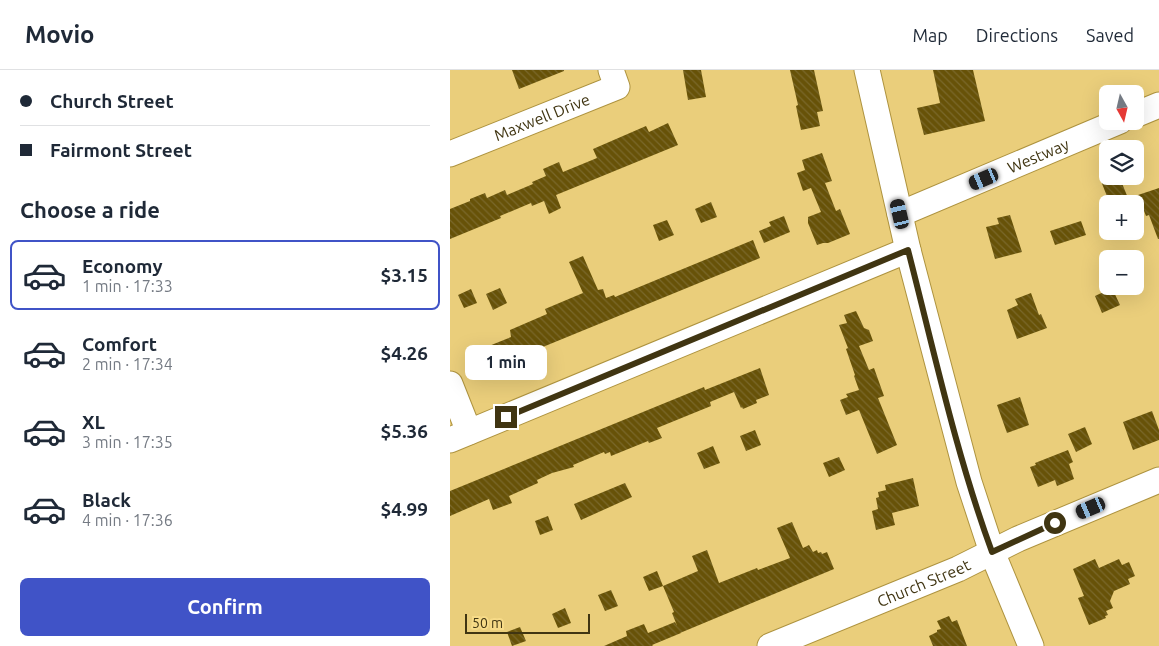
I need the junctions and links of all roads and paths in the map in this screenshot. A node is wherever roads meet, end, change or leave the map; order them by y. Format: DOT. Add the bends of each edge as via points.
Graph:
graph roads {
  1 [pos="611,70"];
  2 [pos="866,70"];
  3 [pos="1159,105"];
  4 [pos="1144,111"];
  5 [pos="1099,130"];
  6 [pos="450,154"];
  7 [pos="900,214"];
  8 [pos="908,250"];
  9 [pos="450,384"];
  10 [pos="459,436"];
  11 [pos="1159,480"];
  12 [pos="992,552"];
  13 [pos="770,646"];
  14 [pos="1031,646"];
  1 -- 6 [label="street, Maxwell Drive" via="617,87"];
  2 -- 7 [label="street"];
  3 -- 4 [label="street"];
  5 -- 7 [label="street, Westway"];
  7 -- 8 [label="street"];
  8 -- 10 [label="street"];
  8 -- 12 [label="street" via="952,420"];
  9 -- 10 [label="street"];
  11 -- 12 [label="street, Church Street"];
  12 -- 13 [label="street, Church Street" via="958,570"];
  12 -- 14 [label="street"];
}
